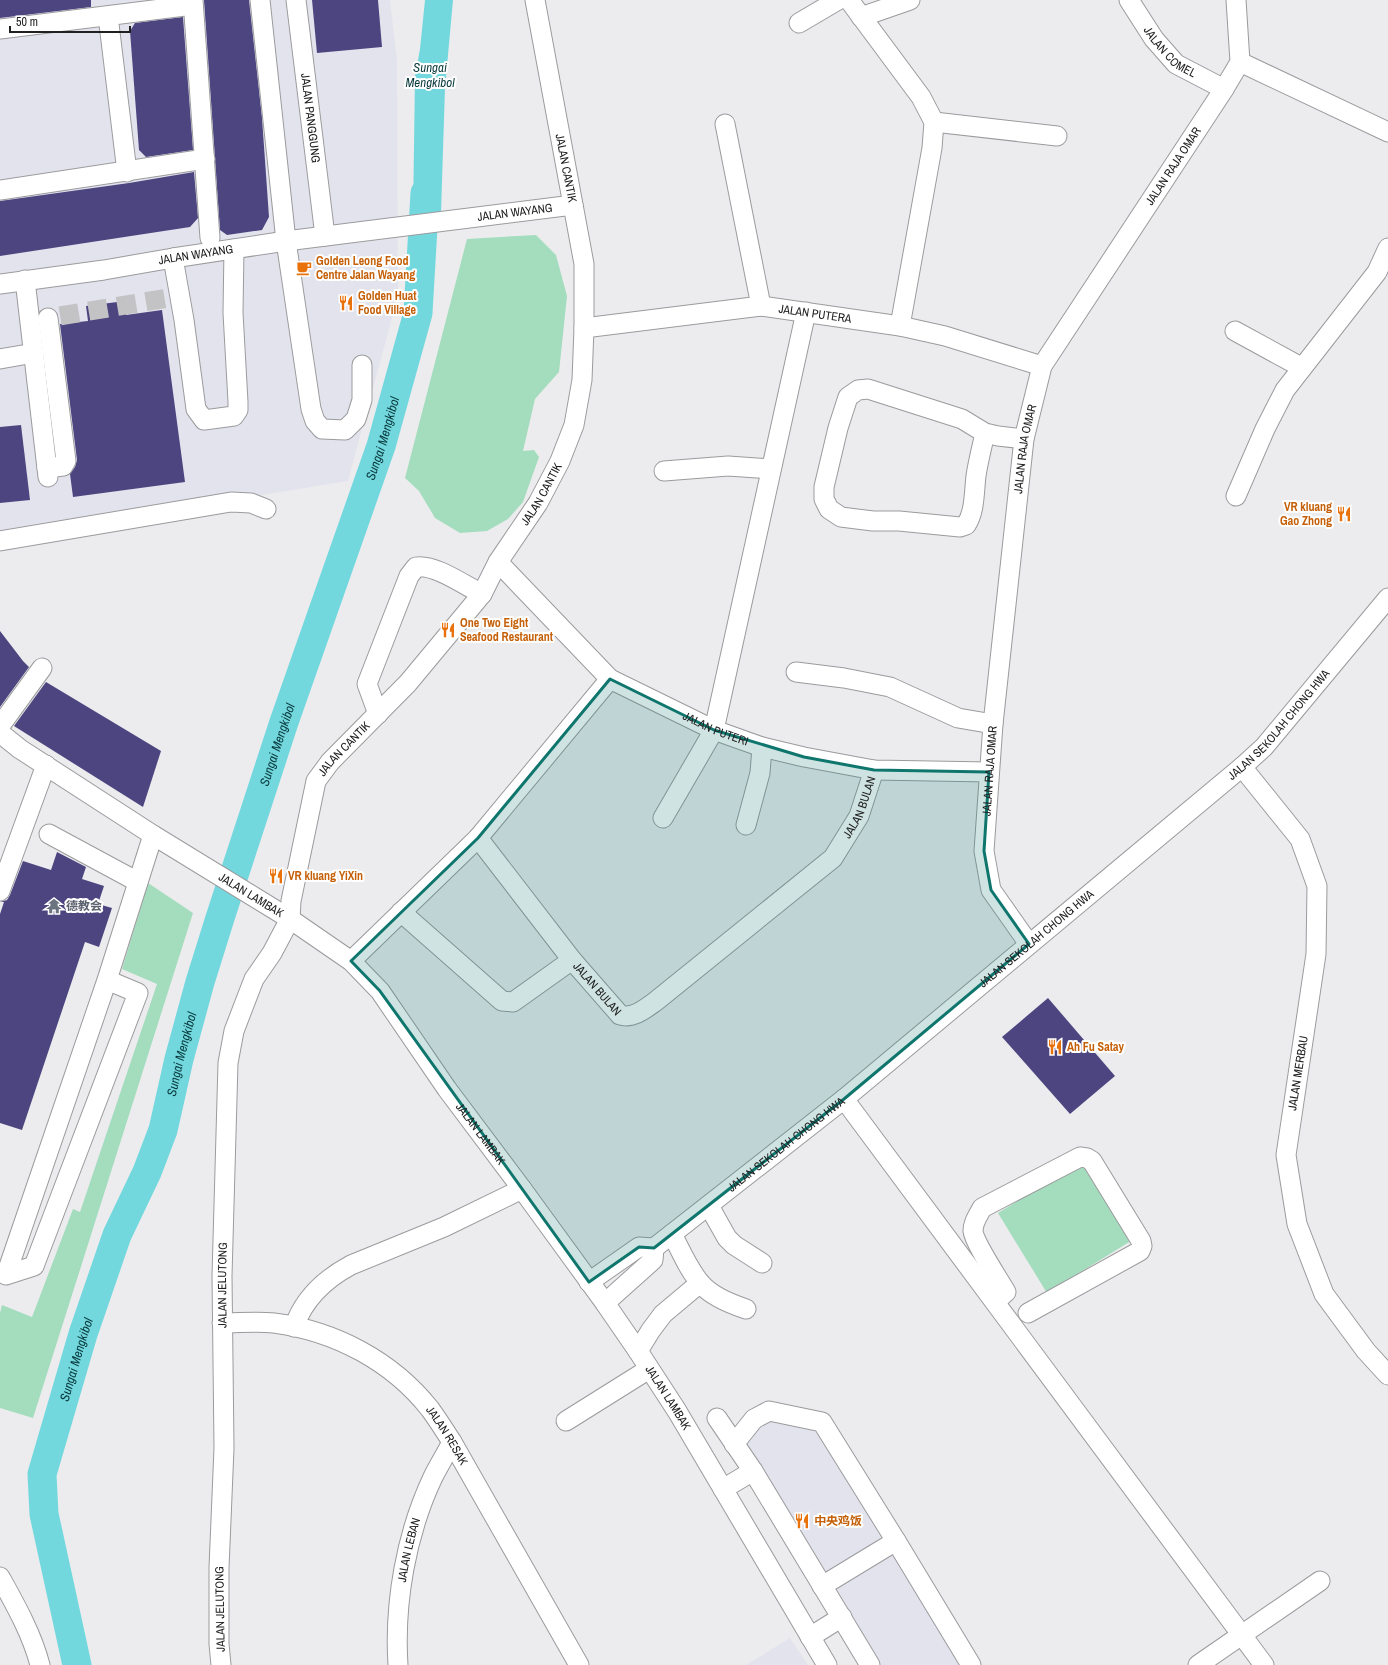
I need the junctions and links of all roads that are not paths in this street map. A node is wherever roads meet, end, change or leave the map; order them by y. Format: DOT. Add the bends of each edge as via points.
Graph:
graph roads {
  1 [pos="260,0"];
  2 [pos="296,0"];
  3 [pos="535,0"];
  4 [pos="838,0"];
  5 [pos="849,0"];
  6 [pos="910,0"];
  7 [pos="1129,0"];
  8 [pos="1236,0"];
  9 [pos="193,3"];
  10 [pos="108,16"];
  11 [pos="861,17"];
  12 [pos="799,23"];
  13 [pos="0,29"];
  14 [pos="1240,62"];
  15 [pos="1224,89"];
  16 [pos="934,122"];
  17 [pos="725,124"];
  18 [pos="1388,132"];
  19 [pos="1057,136"];
  20 [pos="205,159"];
  21 [pos="127,172"];
  22 [pos="0,190"];
  23 [pos="573,205"];
  24 [pos="325,236"];
  25 [pos="210,238"];
  26 [pos="286,241"];
  27 [pos="1388,248"];
  28 [pos="234,249"];
  29 [pos="173,258"];
  30 [pos="25,280"];
  31 [pos="0,284"];
  32 [pos="761,306"];
  33 [pos="806,312"];
  34 [pos="48,318"];
  35 [pos="900,326"];
  36 [pos="584,328"];
  37 [pos="1235,331"];
  38 [pos="34,353"];
  39 [pos="0,359"];
  40 [pos="362,365"];
  41 [pos="1042,366"];
  42 [pos="1301,367"];
  43 [pos="985,433"];
  44 [pos="1024,439"];
  45 [pos="772,470"];
  46 [pos="664,471"];
  47 [pos="1236,496"];
  48 [pos="266,509"];
  49 [pos="0,541"];
  50 [pos="498,562"];
  51 [pos="482,594"];
  52 [pos="1388,598"];
  53 [pos="42,668"];
  54 [pos="796,672"];
  55 [pos="610,679"];
  56 [pos="378,714"];
  57 [pos="993,724"];
  58 [pos="0,726"];
  59 [pos="714,730"];
  60 [pos="0,733"];
  61 [pos="762,747"];
  62 [pos="46,765"];
  63 [pos="1242,768"];
  64 [pos="874,770"];
  65 [pos="989,772"];
  66 [pos="663,818"];
  67 [pos="746,824"];
  68 [pos="49,834"];
  69 [pos="153,835"];
  70 [pos="478,838"];
  71 [pos="138,882"];
  72 [pos="0,891"];
  73 [pos="401,912"];
  74 [pos="290,919"];
  75 [pos="1029,944"];
  76 [pos="572,960"];
  77 [pos="351,961"];
  78 [pos="107,980"];
  79 [pos="844,1099"];
  80 [pos="522,1189"];
  81 [pos="709,1206"];
  82 [pos="672,1234"];
  83 [pos="654,1248"];
  84 [pos="762,1263"];
  85 [pos="3,1276"];
  86 [pos="589,1282"];
  87 [pos="700,1282"];
  88 [pos="995,1302"];
  89 [pos="605,1303"];
  90 [pos="746,1309"];
  91 [pos="1028,1313"];
  92 [pos="222,1323"];
  93 [pos="294,1327"];
  94 [pos="638,1351"];
  95 [pos="649,1369"];
  96 [pos="1388,1374"];
  97 [pos="717,1418"];
  98 [pos="566,1421"];
  99 [pos="452,1442"];
  100 [pos="734,1444"];
  101 [pos="753,1471"];
  102 [pos="723,1489"];
  103 [pos="896,1541"];
  104 [pos="0,1577"];
  105 [pos="1320,1581"];
  106 [pos="822,1586"];
  107 [pos="842,1617"];
  108 [pos="1240,1635"];
  109 [pos="810,1637"];
  110 [pos="40,1665"];
  111 [pos="221,1665"];
  112 [pos="398,1665"];
  113 [pos="579,1665"];
  114 [pos="827,1665"];
  115 [pos="870,1665"];
  116 [pos="971,1665"];
  117 [pos="1198,1665"];
  118 [pos="1264,1665"];
  1 -- 26 [label="street"];
  2 -- 24 [label="street, JALAN PANGGUNG"];
  3 -- 23 [label="street, JALAN CANTIK"];
  4 -- 12 [label="street"];
  5 -- 11 [label="street"];
  6 -- 11 [label="street"];
  7 -- 15 [label="street, JALAN COMEL" via="1154,39 1176,64"];
  8 -- 14 [label="street"];
  9 -- 10 [label="street"];
  9 -- 20 [label="street"];
  10 -- 13 [label="street"];
  10 -- 21 [label="street"];
  11 -- 16 [label="street" via="922,98"];
  14 -- 15 [label="street, JALAN RAJA OMAR"];
  14 -- 18 [label="street"];
  15 -- 41 [label="street, JALAN RAJA OMAR"];
  16 -- 19 [label="street"];
  16 -- 35 [label="street" via="932,148"];
  17 -- 32 [label="street"];
  20 -- 21 [label="street"];
  20 -- 25 [label="street"];
  21 -- 22 [label="street"];
  23 -- 24 [label="street, JALAN WAYANG"];
  23 -- 36 [label="street, JALAN CANTIK" via="584,264"];
  24 -- 26 [label="street, JALAN WAYANG"];
  26 -- 28 [label="street, JALAN WAYANG"];
  26 -- 40 [label="street" via="312,409 315,421 322,429 345,430 356,419 362,400"];
  27 -- 42 [label="street" via="1377,272"];
  28 -- 29 [label="street, JALAN WAYANG"];
  28 -- 29 [label="street" via="233,313 238,410 234,416 204,420 196,409"];
  29 -- 30 [label="street, JALAN WAYANG"];
  30 -- 31 [label="street, JALAN WAYANG"];
  30 -- 38 [label="street"];
  32 -- 33 [label="street, JALAN PUTERA"];
  32 -- 36 [label="street, JALAN PUTERA"];
  33 -- 35 [label="street, JALAN PUTERA"];
  33 -- 45 [label="street"];
  34 -- 38 [label="street" via="66,461 63,466 48,472"];
  35 -- 41 [label="street, JALAN PUTERA" via="945,336"];
  36 -- 50 [label="street, JALAN CANTIK" via="582,380 574,425 560,461 538,503"];
  37 -- 42 [label="street"];
  38 -- 39 [label="street"];
  41 -- 44 [label="street, JALAN RAJA OMAR"];
  42 -- 47 [label="street" via="1285,390 1265,429"];
  43 -- 43 [label="street" via="962,419 932,408 868,389 858,390 848,397 844,409 824,487 824,499 829,509 841,517 873,522 966,525 972,510"];
  43 -- 44 [label="street"];
  44 -- 57 [label="street, JALAN RAJA OMAR"];
  45 -- 46 [label="street" via="728,466"];
  45 -- 59 [label="street"];
  48 -- 49 [label="street" via="251,503 231,502"];
  50 -- 51 [label="street, JALAN CANTIK"];
  50 -- 55 [label="street, JALAN PUTERI"];
  51 -- 56 [label="street, JALAN CANTIK" via="408,683"];
  51 -- 56 [label="street" via="435,569 416,567 409,576 367,684"];
  52 -- 63 [label="street, JALAN SEKOLAH CHONG HWA" via="1264,747"];
  53 -- 58 [label="street"];
  54 -- 57 [label="street" via="890,687 958,718"];
  55 -- 59 [label="street, JALAN PUTERI"];
  55 -- 70 [label="street"];
  56 -- 74 [label="street, JALAN CANTIK" via="330,762 316,781"];
  57 -- 65 [label="street, JALAN RAJA OMAR"];
  59 -- 61 [label="street, JALAN PUTERI"];
  59 -- 66 [label="street"];
  60 -- 62 [label="street, JALAN LAMBAK"];
  61 -- 64 [label="street, JALAN PUTERI"];
  61 -- 67 [label="street" via="760,773"];
  62 -- 69 [label="street, JALAN LAMBAK"];
  62 -- 72 [label="street"];
  63 -- 75 [label="street, JALAN SEKOLAH CHONG HWA"];
  63 -- 96 [label="street, JALAN MERBAU" via="1300,839 1317,886 1316,954 1286,1155 1297,1224 1324,1294 1366,1351"];
  64 -- 65 [label="street, JALAN PUTERI"];
  64 -- 76 [label="street, JALAN BULAN" via="859,816 833,858 656,1001 636,1014 625,1017 620,1015"];
  65 -- 75 [label="street, JALAN RAJA OMAR" via="984,850 991,890"];
  68 -- 71 [label="street"];
  69 -- 71 [label="street"];
  69 -- 74 [label="street, JALAN LAMBAK"];
  70 -- 73 [label="street"];
  70 -- 76 [label="street, JALAN BULAN"];
  71 -- 78 [label="street"];
  73 -- 76 [label="street" via="502,1001 513,1002"];
  73 -- 77 [label="street"];
  74 -- 77 [label="street, JALAN LAMBAK"];
  74 -- 92 [label="street, JALAN JELUTONG" via="272,953 254,979 234,1031 228,1063"];
  75 -- 79 [label="street, JALAN SEKOLAH CHONG HWA"];
  77 -- 80 [label="street, JALAN LAMBAK" via="380,991 447,1089"];
  78 -- 85 [label="street"];
  78 -- 85 [label="street" via="138,993 34,1266"];
  79 -- 81 [label="street, JALAN SEKOLAH CHONG HWA"];
  79 -- 88 [label="street"];
  80 -- 86 [label="street, JALAN LAMBAK"];
  80 -- 93 [label="street" via="451,1224 340,1271 325,1281 311,1296"];
  81 -- 82 [label="street, JALAN SEKOLAH CHONG HWA"];
  81 -- 84 [label="street" via="727,1238"];
  82 -- 83 [label="street, JALAN SEKOLAH CHONG HWA"];
  82 -- 87 [label="street"];
  83 -- 86 [label="street" via="639,1247"];
  83 -- 89 [label="street" via="653,1260"];
  86 -- 89 [label="street, JALAN LAMBAK"];
  87 -- 90 [label="street" via="718,1297"];
  87 -- 94 [label="street" via="663,1314"];
  88 -- 91 [label="street" via="1006,1292 973,1232 974,1223 982,1208 1080,1157 1087,1158 1092,1161 1142,1246 1140,1251"];
  88 -- 108 [label="street"];
  89 -- 94 [label="street, JALAN LAMBAK"];
  92 -- 93 [label="street, JALAN RESAK" via="272,1323"];
  92 -- 111 [label="street, JALAN JELUTONG" via="224,1448 219,1594"];
  93 -- 99 [label="street, JALAN RESAK" via="318,1332 348,1344 392,1371 413,1389 431,1410"];
  94 -- 95 [label="street, JALAN LAMBAK"];
  95 -- 98 [label="street"];
  95 -- 102 [label="street, JALAN LAMBAK"];
  97 -- 100 [label="street"];
  99 -- 112 [label="street, JALAN LEBAN" via="430,1484 408,1550 401,1588"];
  99 -- 113 [label="street, JALAN RESAK"];
  100 -- 101 [label="street"];
  100 -- 103 [label="street" via="754,1419 769,1411 822,1422"];
  101 -- 102 [label="street"];
  101 -- 106 [label="street"];
  102 -- 109 [label="street, JALAN LAMBAK"];
  103 -- 106 [label="street"];
  103 -- 116 [label="street"];
  104 -- 110 [label="street" via="23,1622"];
  105 -- 108 [label="street"];
  106 -- 107 [label="street"];
  107 -- 109 [label="street"];
  107 -- 115 [label="street"];
  108 -- 117 [label="street"];
  108 -- 118 [label="street"];
  109 -- 114 [label="street, JALAN LAMBAK"];
}
